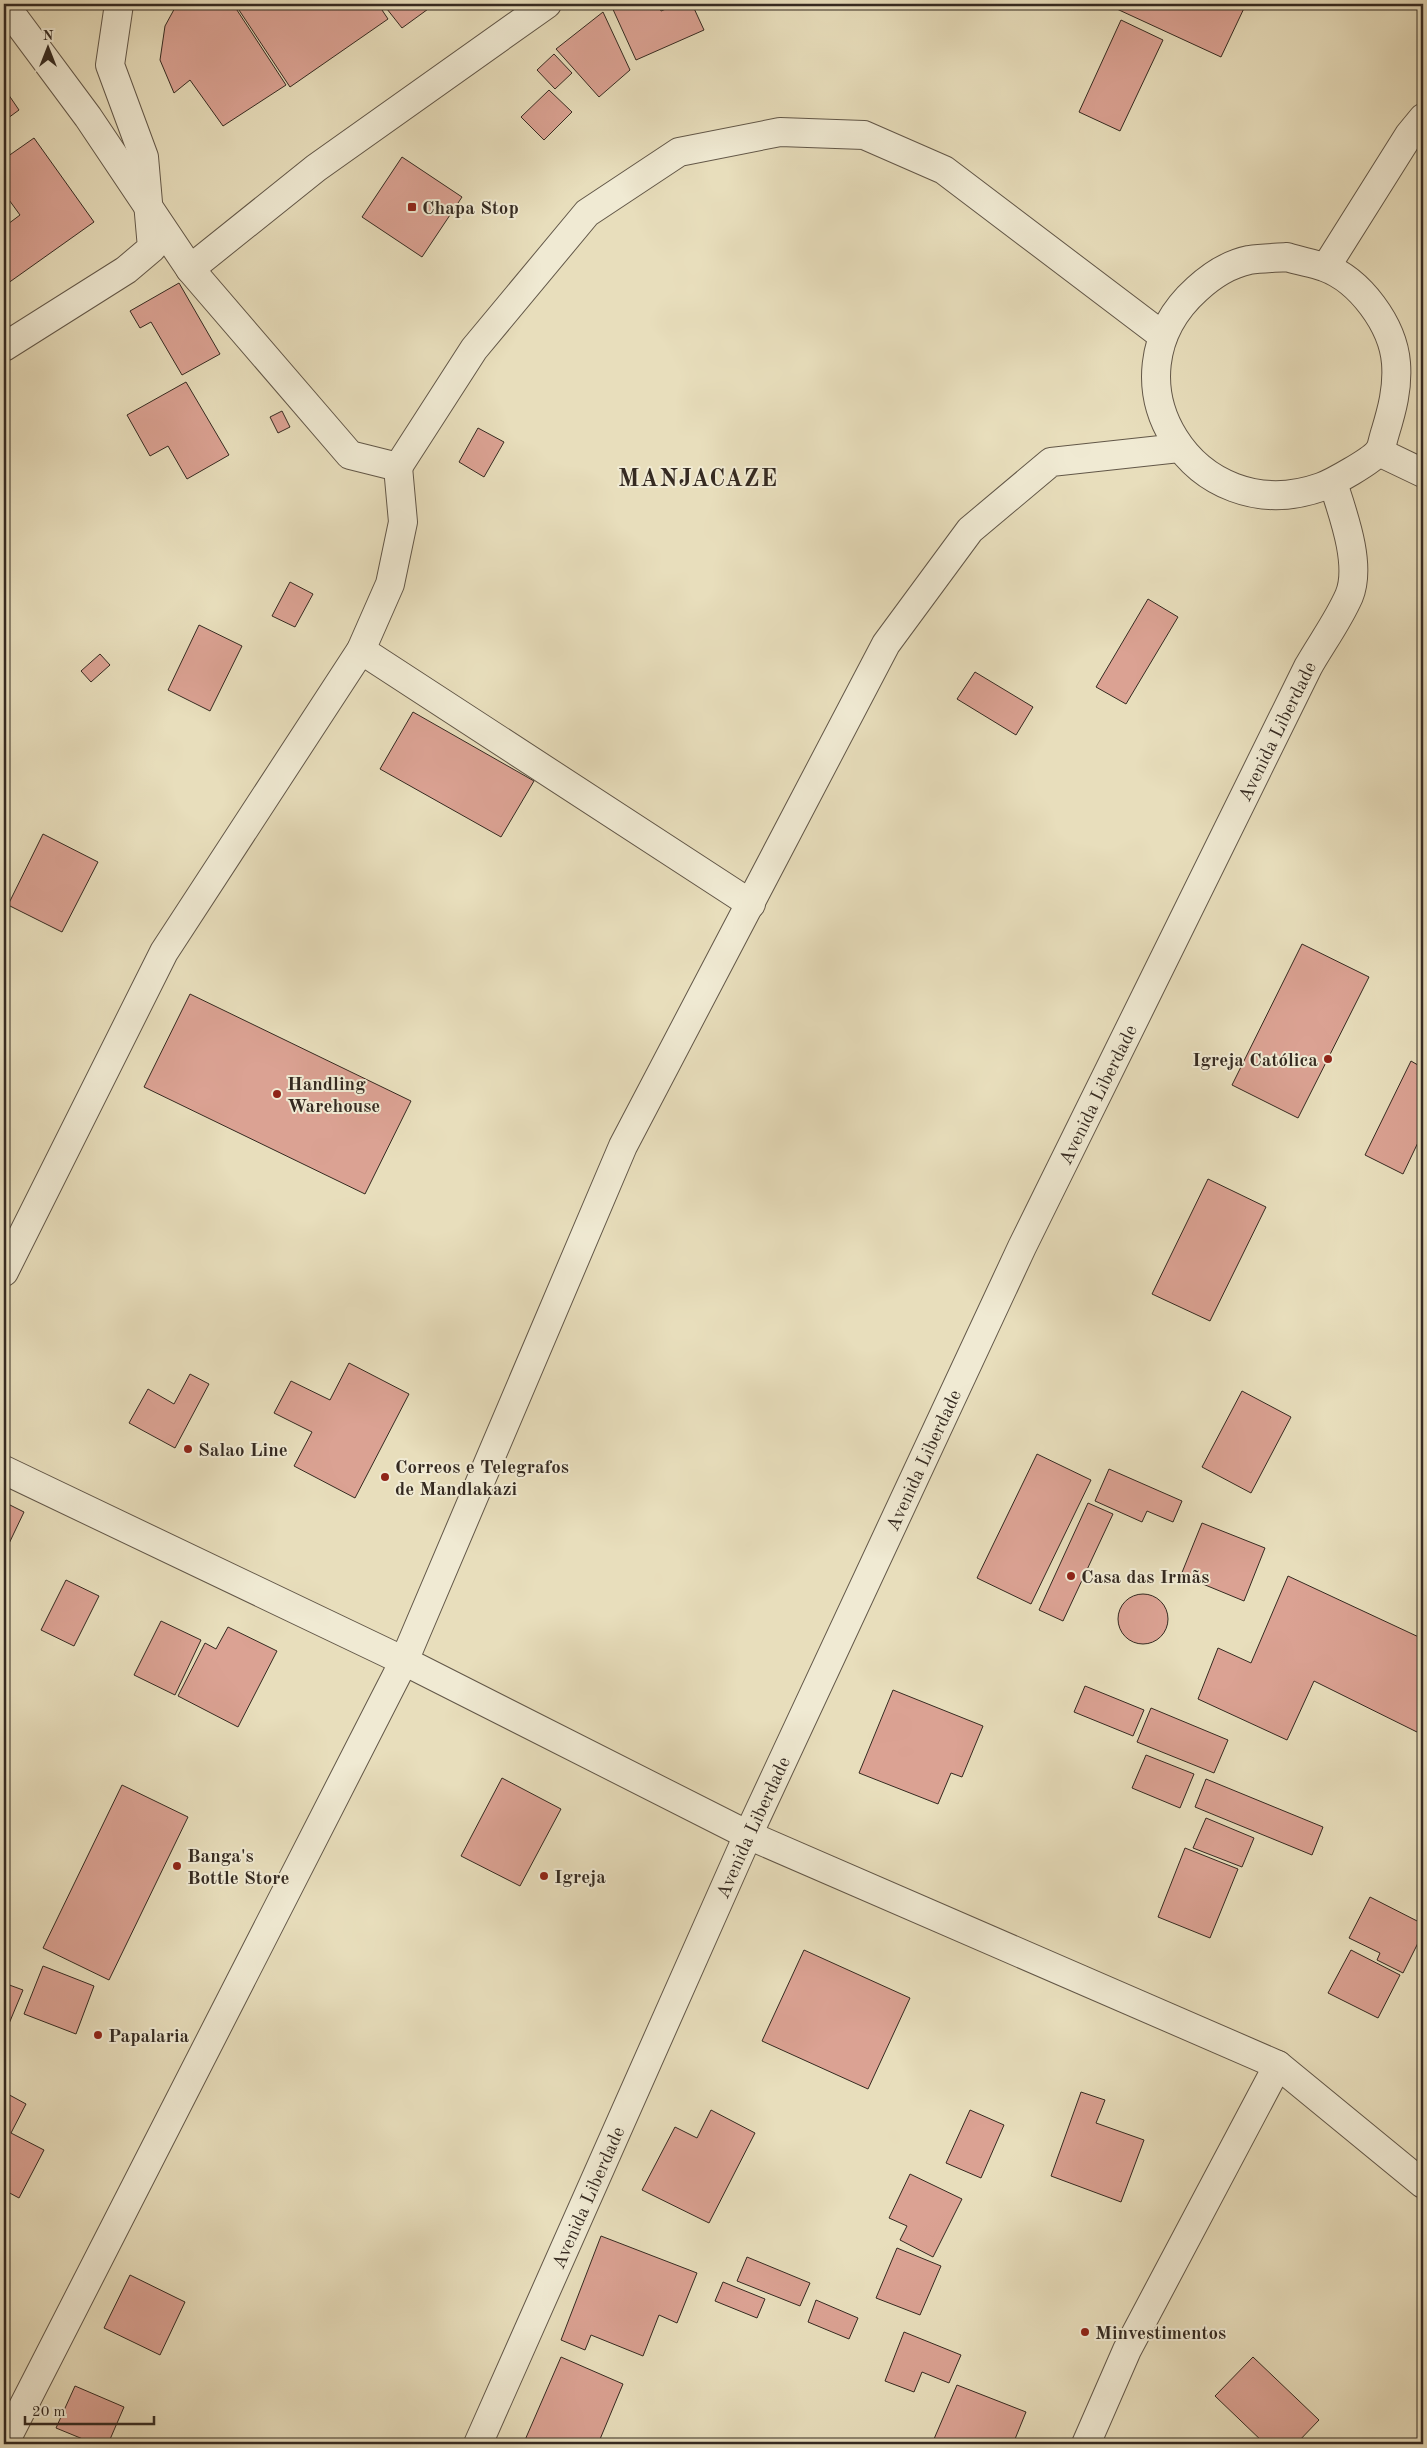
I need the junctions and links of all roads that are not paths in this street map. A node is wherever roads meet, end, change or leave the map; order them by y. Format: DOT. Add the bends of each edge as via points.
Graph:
graph roads {
  1 [pos="4,4"];
  2 [pos="119,4"];
  3 [pos="547,4"];
  4 [pos="1423,118"];
  5 [pos="147,202"];
  6 [pos="1326,267"];
  7 [pos="190,269"];
  8 [pos="1163,336"];
  9 [pos="4,347"];
  10 [pos="1179,448"];
  11 [pos="1379,452"];
  12 [pos="398,467"];
  13 [pos="1423,473"];
  14 [pos="1333,483"];
  15 [pos="361,650"];
  16 [pos="751,904"];
  17 [pos="4,1272"];
  18 [pos="4,1470"];
  19 [pos="404,1661"];
  20 [pos="748,1835"];
  21 [pos="1278,2065"];
  22 [pos="1423,2184"];
  23 [pos="4,2444"];
  24 [pos="478,2444"];
  25 [pos="1086,2444"];
  1 -- 5 [label="street"];
  2 -- 5 [label="street" via="110,65 144,157"];
  3 -- 7 [label="street" via="316,168"];
  4 -- 6 [label="street"];
  5 -- 7 [label="street"];
  5 -- 9 [label="street" via="152,248 126,270"];
  6 -- 8 [label="street" via="1287,258 1248,260 1212,275 1182,302"];
  6 -- 11 [label="street" via="1360,290 1384,322 1396,362 1395,402"];
  7 -- 12 [label="street" via="350,455"];
  8 -- 10 [label="street" via="1156,374 1161,413"];
  8 -- 12 [label="street" via="944,170 864,135 780,132 679,152 587,213 474,349"];
  10 -- 14 [label="street" via="1203,472 1232,489 1266,497 1300,494"];
  10 -- 16 [label="street" via="1050,462 970,530 886,644"];
  11 -- 13 [label="street"];
  11 -- 14 [label="street"];
  12 -- 15 [label="street" via="403,522 390,584"];
  14 -- 20 [label="street, Avenida Liberdade" via="1350,544 1349,595 1308,667 1022,1247"];
  15 -- 16 [label="street"];
  15 -- 17 [label="street" via="164,952"];
  16 -- 19 [label="street" via="623,1146"];
  18 -- 19 [label="street"];
  19 -- 20 [label="street"];
  19 -- 23 [label="street"];
  20 -- 21 [label="street"];
  20 -- 24 [label="street, Avenida Liberdade"];
  21 -- 22 [label="street"];
  21 -- 25 [label="street" via="1127,2350"];
}
